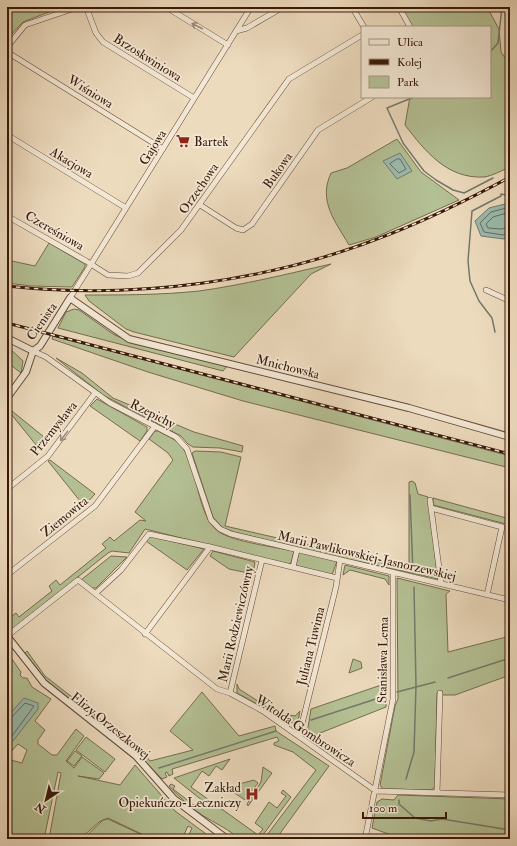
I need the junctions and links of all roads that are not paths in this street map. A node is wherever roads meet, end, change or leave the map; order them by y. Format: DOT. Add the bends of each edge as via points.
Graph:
graph roads {
  1 [pos="78,7"];
  2 [pos="86,7"];
  3 [pos="166,7"];
  4 [pos="251,7"];
  5 [pos="283,7"];
  6 [pos="352,7"];
  7 [pos="399,7"];
  8 [pos="363,26"];
  9 [pos="409,26"];
  10 [pos="236,31"];
  11 [pos="361,36"];
  12 [pos="228,45"];
  13 [pos="7,47"];
  14 [pos="7,52"];
  15 [pos="194,98"];
  16 [pos="370,98"];
  17 [pos="7,135"];
  18 [pos="163,149"];
  19 [pos="200,205"];
  20 [pos="126,208"];
  21 [pos="7,216"];
  22 [pos="92,264"];
  23 [pos="486,290"];
  24 [pos="70,298"];
  25 [pos="510,301"];
  26 [pos="7,338"];
  27 [pos="33,351"];
  28 [pos="95,393"];
  29 [pos="7,398"];
  30 [pos="510,423"];
  31 [pos="155,426"];
  32 [pos="508,436"];
  33 [pos="7,489"];
  34 [pos="430,500"];
  35 [pos="431,508"];
  36 [pos="220,529"];
  37 [pos="210,547"];
  38 [pos="297,550"];
  39 [pos="262,560"];
  40 [pos="340,560"];
  41 [pos="293,567"];
  42 [pos="393,574"];
  43 [pos="7,575"];
  44 [pos="337,578"];
  45 [pos="441,583"];
  46 [pos="96,593"];
  47 [pos="487,595"];
  48 [pos="510,600"];
  49 [pos="145,634"];
  50 [pos="7,636"];
  51 [pos="230,693"];
  52 [pos="440,693"];
  53 [pos="299,736"];
  54 [pos="376,791"];
  55 [pos="437,793"];
  56 [pos="510,795"];
  57 [pos="227,839"];
  58 [pos="365,839"];
  1 -- 13 [label="street" via="26,25"];
  2 -- 15 [label="street, Brzoskwiniowa" via="96,33 103,42"];
  12 -- 3 [label="street, one-way"];
  4 -- 10 [label="street, Gajowa"];
  5 -- 10 [label="street" via="247,28"];
  6 -- 8 [label="street"];
  7 -- 9 [label="street"];
  10 -- 12 [label="street, Gajowa"];
  11 -- 19 [label="street, Orzechowa" via="289,79"];
  12 -- 15 [label="street, Gajowa"];
  14 -- 18 [label="street, Wiśniowa"];
  15 -- 18 [label="street, Gajowa"];
  16 -- 19 [label="street, Bukowa" via="318,130 252,224 244,230 236,228"];
  17 -- 20 [label="street, Akacjowa"];
  18 -- 20 [label="street, Gajowa"];
  19 -- 22 [label="street, Orzechowa" via="181,230 138,274 112,277"];
  20 -- 22 [label="street, Gajowa"];
  21 -- 22 [label="street, Czereśniowa"];
  22 -- 24 [label="street, Gajowa"];
  23 -- 25 [label="street"];
  24 -- 27 [label="street, Cienista" via="40,346"];
  24 -- 32 [label="street, Mnichowska" via="129,339 409,408"];
  26 -- 27 [label="street"];
  27 -- 28 [label="street, Rzepichy" via="46,357"];
  27 -- 29 [label="street, Cienista" via="26,372"];
  28 -- 31 [label="street, Rzepichy"];
  28 -- 33 [label="street, Przemysława, one-way" via="48,456"];
  30 -- 32 [label="street"];
  31 -- 36 [label="street, Rzepichy" via="176,437 187,449 211,520"];
  31 -- 43 [label="street, Ziemowita" via="95,506"];
  34 -- 35 [label="street"];
  35 -- 45 [label="street"];
  35 -- 47 [label="street" via="502,527"];
  36 -- 38 [label="street, Marii Pawlikowskiej-Jasnorzewskiej"];
  37 -- 39 [label="street"];
  37 -- 46 [label="street" via="149,534 121,570"];
  37 -- 49 [label="street"];
  38 -- 40 [label="street, Marii Pawlikowskiej-Jasnorzewskiej"];
  38 -- 41 [label="street"];
  39 -- 41 [label="street"];
  39 -- 51 [label="street, Marii Rodziewiczówny"];
  40 -- 42 [label="street, Marii Pawlikowskiej-Jasnorzewskiej"];
  40 -- 44 [label="street, Juliana Tuwima"];
  41 -- 44 [label="street"];
  42 -- 45 [label="street, Marii Pawlikowskiej-Jasnorzewskiej"];
  42 -- 54 [label="street, Stanisława Lema" via="393,699"];
  44 -- 53 [label="street, Juliana Tuwima"];
  45 -- 47 [label="street, Marii Pawlikowskiej-Jasnorzewskiej"];
  46 -- 49 [label="street, Witolda Gombrowicza"];
  46 -- 50 [label="street, Witolda Gombrowicza" via="78,580"];
  47 -- 48 [label="street, Marii Pawlikowskiej-Jasnorzewskiej"];
  49 -- 51 [label="street, Witolda Gombrowicza" via="217,689"];
  50 -- 57 [label="street, Elizy Orzeszkowej" via="51,690 136,756 174,799"];
  51 -- 53 [label="street, Witolda Gombrowicza" via="263,711"];
  52 -- 55 [label="street"];
  53 -- 54 [label="street, Witolda Gombrowicza"];
  54 -- 55 [label="street"];
  54 -- 58 [label="street, Stanisława Lema"];
  55 -- 56 [label="street"];
}
